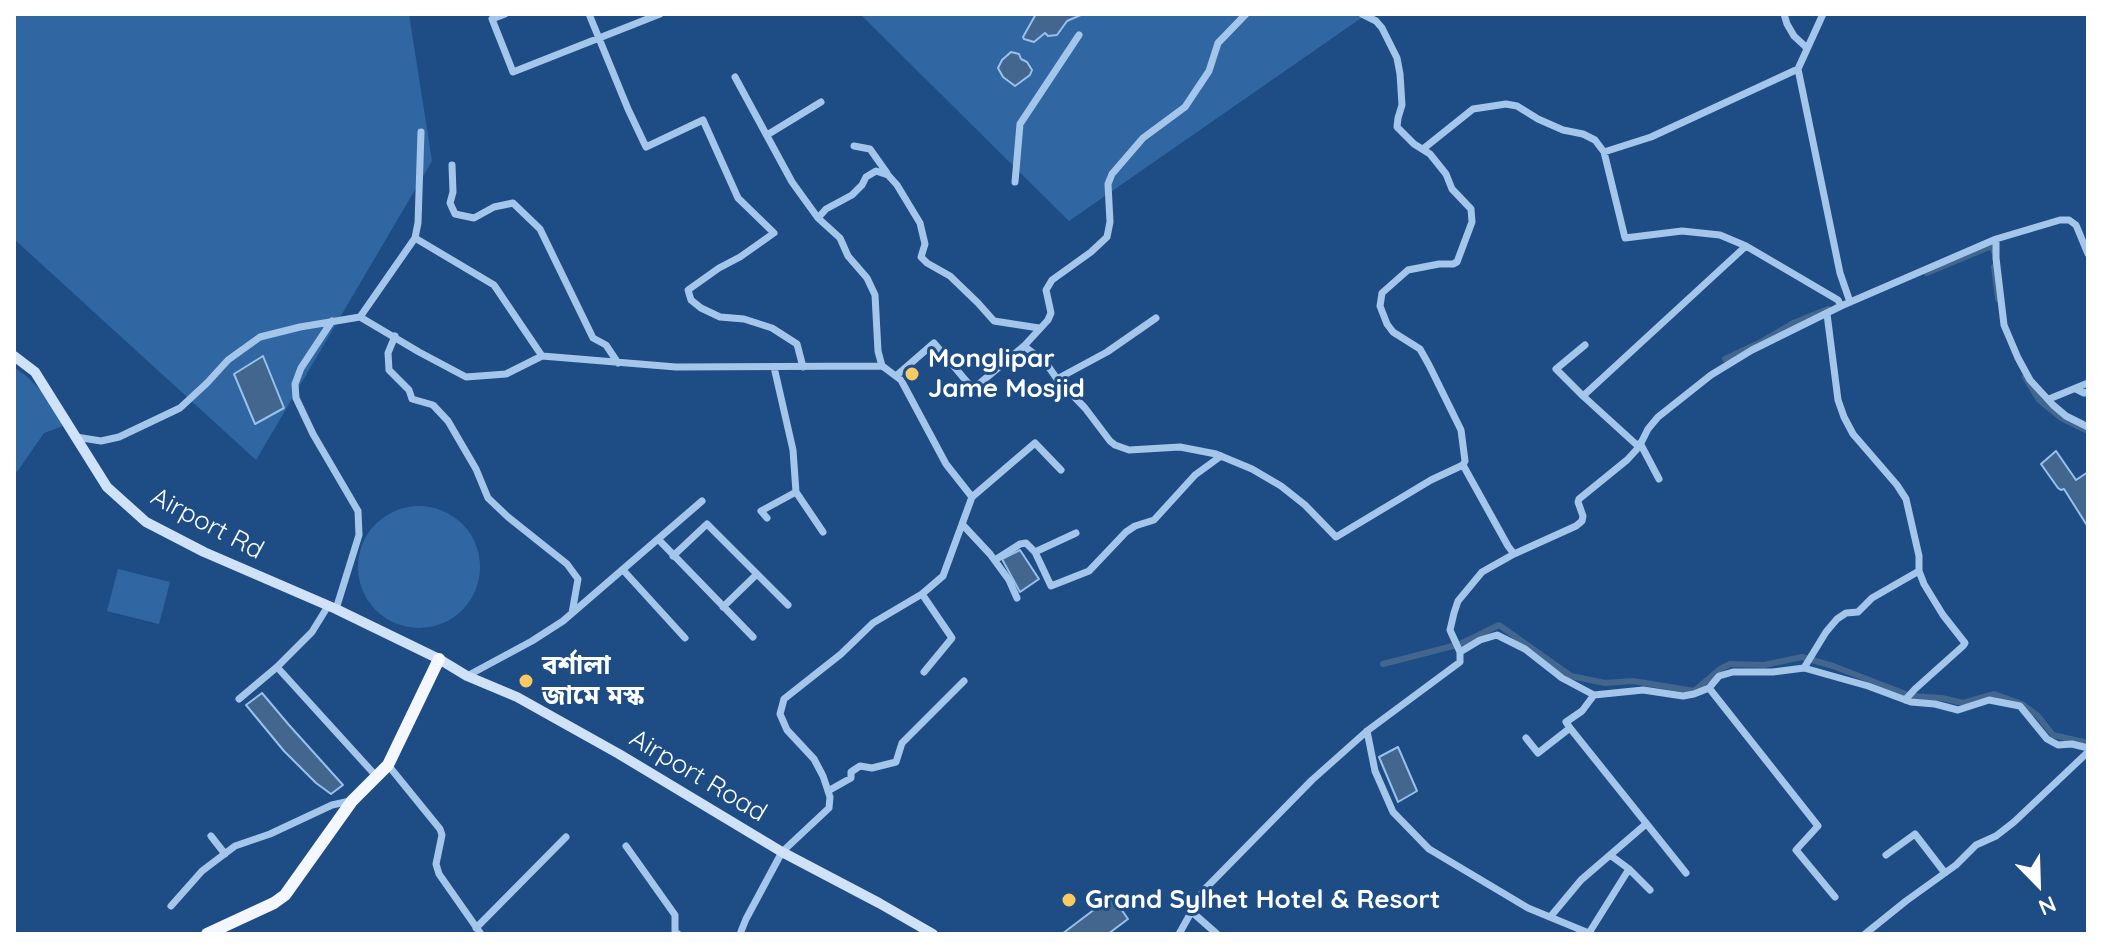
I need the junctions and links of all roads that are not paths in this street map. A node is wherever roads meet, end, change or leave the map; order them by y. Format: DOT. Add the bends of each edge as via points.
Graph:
graph roads {
  1 [pos="505,14"];
  2 [pos="589,14"];
  3 [pos="660,14"];
  4 [pos="1246,14"];
  5 [pos="1362,14"];
  6 [pos="1784,14"];
  7 [pos="1823,14"];
  8 [pos="1079,35"];
  9 [pos="599,38"];
  10 [pos="1807,48"];
  11 [pos="1798,69"];
  12 [pos="735,77"];
  13 [pos="821,102"];
  14 [pos="421,132"];
  15 [pos="767,135"];
  16 [pos="854,146"];
  17 [pos="1423,149"];
  18 [pos="1604,152"];
  19 [pos="452,165"];
  20 [pos="888,175"];
  21 [pos="1015,182"];
  22 [pos="818,218"];
  23 [pos="415,238"];
  24 [pos="1996,239"];
  25 [pos="1746,246"];
  26 [pos="2088,254"];
  27 [pos="1850,302"];
  28 [pos="1841,306"];
  29 [pos="1827,314"];
  30 [pos="360,317"];
  31 [pos="1156,318"];
  32 [pos="332,321"];
  33 [pos="1039,328"];
  34 [pos="395,336"];
  35 [pos="1585,345"];
  36 [pos="1024,346"];
  37 [pos="14,356"];
  38 [pos="542,356"];
  39 [pos="618,363"];
  40 [pos="882,366"];
  41 [pos="774,367"];
  42 [pos="803,367"];
  43 [pos="896,376"];
  44 [pos="1057,379"];
  45 [pos="2088,383"];
  46 [pos="2076,389"];
  47 [pos="2088,392"];
  48 [pos="1583,396"];
  49 [pos="2049,399"];
  50 [pos="2088,427"];
  51 [pos="74,436"];
  52 [pos="1639,445"];
  53 [pos="1221,456"];
  54 [pos="1463,465"];
  55 [pos="1061,470"];
  56 [pos="1659,479"];
  57 [pos="796,492"];
  58 [pos="972,497"];
  59 [pos="702,501"];
  60 [pos="767,518"];
  61 [pos="962,524"];
  62 [pos="823,532"];
  63 [pos="1076,533"];
  64 [pos="658,539"];
  65 [pos="1035,552"];
  66 [pos="1514,554"];
  67 [pos="673,556"];
  68 [pos="995,560"];
  69 [pos="623,570"];
  70 [pos="1919,571"];
  71 [pos="757,574"];
  72 [pos="922,594"];
  73 [pos="1017,598"];
  74 [pos="788,605"];
  75 [pos="723,607"];
  76 [pos="332,608"];
  77 [pos="572,613"];
  78 [pos="753,637"];
  79 [pos="685,638"];
  80 [pos="1460,652"];
  81 [pos="439,659"];
  82 [pos="1806,666"];
  83 [pos="277,667"];
  84 [pos="924,672"];
  85 [pos="467,676"];
  86 [pos="964,681"];
  87 [pos="1709,688"];
  88 [pos="1594,695"];
  89 [pos="1908,697"];
  90 [pos="239,699"];
  91 [pos="1570,728"];
  92 [pos="1367,731"];
  93 [pos="1526,738"];
  94 [pos="2088,750"];
  95 [pos="388,765"];
  96 [pos="377,777"];
  97 [pos="828,791"];
  98 [pos="352,801"];
  99 [pos="1646,824"];
  100 [pos="211,836"];
  101 [pos="566,837"];
  102 [pos="626,846"];
  103 [pos="782,852"];
  104 [pos="225,854"];
  105 [pos="1610,855"];
  106 [pos="1886,855"];
  107 [pos="1629,869"];
  108 [pos="1686,873"];
  109 [pos="1945,873"];
  110 [pos="1650,890"];
  111 [pos="1835,897"];
  112 [pos="171,906"];
  113 [pos="1192,912"];
  114 [pos="1551,916"];
  115 [pos="479,931"];
  116 [pos="207,934"];
  117 [pos="678,934"];
  118 [pos="740,934"];
  119 [pos="933,934"];
  120 [pos="1179,934"];
  121 [pos="1217,934"];
  122 [pos="1590,934"];
  123 [pos="1865,934"];
  1 -- 9 [label="street" via="492,19 513,72"];
  2 -- 9 [label="street"];
  3 -- 9 [label="street"];
  4 -- 33 [label="street" via="1218,43 1209,71 1185,107 1143,138 1112,174 1107,237 1052,280 1046,290 1051,313"];
  5 -- 17 [label="street" via="1382,28 1397,58 1402,105 1397,127"];
  6 -- 10 [label="street" via="1794,36"];
  7 -- 10 [label="street"];
  8 -- 21 [label="street" via="1020,124"];
  9 -- 42 [label="street" via="646,147 703,120 738,198 774,233 688,290 691,300 720,317 772,328 797,344"];
  10 -- 11 [label="street"];
  11 -- 18 [label="street" via="1651,137"];
  11 -- 27 [label="street"];
  12 -- 15 [label="street"];
  13 -- 15 [label="street"];
  14 -- 23 [label="street"];
  15 -- 22 [label="street"];
  16 -- 20 [label="street" via="870,149"];
  17 -- 18 [label="street" via="1473,109 1506,104 1583,134"];
  17 -- 54 [label="street" via="1471,209 1472,222 1457,262 1408,270 1382,293 1380,306 1393,332 1420,349 1461,430"];
  18 -- 25 [label="street" via="1625,238 1682,231 1720,235"];
  19 -- 39 [label="street" via="450,203 455,214 474,218 513,203 540,229 593,338 606,345"];
  20 -- 22 [label="street" via="876,171 866,177 852,195"];
  20 -- 33 [label="street" via="920,223 925,244 921,257 950,276 994,321"];
  22 -- 40 [label="street" via="840,238 875,295"];
  23 -- 30 [label="street"];
  23 -- 38 [label="street" via="494,285"];
  24 -- 26 [label="street" via="2069,220"];
  24 -- 27 [label="street"];
  24 -- 49 [label="street" via="2004,325 2030,380"];
  25 -- 28 [label="street"];
  25 -- 48 [label="street"];
  27 -- 28 [label="street"];
  28 -- 29 [label="street"];
  29 -- 52 [label="street" via="1711,375 1658,417"];
  29 -- 70 [label="street" via="1844,417 1906,499"];
  30 -- 32 [label="street"];
  30 -- 34 [label="street"];
  31 -- 44 [label="street"];
  32 -- 51 [label="street" via="260,337 228,360 180,408 144,427 101,441"];
  32 -- 76 [label="street" via="295,384 313,434 358,511 359,535"];
  33 -- 36 [label="street"];
  34 -- 38 [label="street" via="466,377 506,374"];
  34 -- 77 [label="street" via="389,370 412,399 433,405 448,421 488,498 578,579"];
  35 -- 48 [label="street" via="1556,369"];
  36 -- 43 [label="street" via="973,389 934,343"];
  36 -- 44 [label="street"];
  37 -- 51 [label="main road, Airport Rd" via="35,372"];
  38 -- 39 [label="street"];
  39 -- 41 [label="street"];
  40 -- 42 [label="street"];
  40 -- 43 [label="street"];
  41 -- 42 [label="street"];
  41 -- 57 [label="street" via="793,450"];
  43 -- 58 [label="street" via="946,464"];
  44 -- 53 [label="street" via="1121,448 1180,447"];
  45 -- 46 [label="street"];
  46 -- 47 [label="street"];
  46 -- 49 [label="street"];
  48 -- 52 [label="street"];
  49 -- 50 [label="street"];
  51 -- 76 [label="main road, Airport Rd" via="107,487 146,522"];
  52 -- 56 [label="street"];
  52 -- 66 [label="street" via="1579,499 1582,521"];
  53 -- 54 [label="street" via="1281,486 1336,537"];
  53 -- 65 [label="street" via="1195,475 1154,520 1126,532 1089,571 1051,586"];
  54 -- 66 [label="street"];
  55 -- 58 [label="street" via="1035,443"];
  57 -- 60 [label="street" via="761,511"];
  57 -- 62 [label="street"];
  58 -- 61 [label="street"];
  59 -- 64 [label="street"];
  61 -- 68 [label="street"];
  61 -- 72 [label="street" via="943,576"];
  63 -- 65 [label="street"];
  64 -- 67 [label="street"];
  64 -- 69 [label="street"];
  65 -- 68 [label="street" via="1020,544"];
  66 -- 80 [label="street" via="1482,572 1458,601 1450,630"];
  67 -- 71 [label="street" via="707,524"];
  67 -- 75 [label="street"];
  68 -- 73 [label="street"];
  69 -- 77 [label="street"];
  69 -- 79 [label="street"];
  70 -- 82 [label="street" via="1858,612 1837,619"];
  70 -- 89 [label="street" via="1965,643"];
  71 -- 74 [label="street"];
  71 -- 75 [label="street"];
  72 -- 84 [label="street" via="952,638"];
  72 -- 97 [label="street" via="873,623 784,699 780,714 787,730 814,759"];
  75 -- 78 [label="street"];
  76 -- 81 [label="main road, Airport Rd"];
  76 -- 83 [label="street"];
  77 -- 85 [label="street"];
  80 -- 88 [label="street" via="1497,635"];
  80 -- 92 [label="street" via="1460,662"];
  81 -- 85 [label="main road, Airport Road"];
  81 -- 95 [label="highway"];
  82 -- 87 [label="street" via="1733,672 1719,676"];
  82 -- 89 [label="street"];
  83 -- 90 [label="street"];
  83 -- 96 [label="street"];
  85 -- 103 [label="main road, Airport Road" via="517,697"];
  86 -- 97 [label="street" via="902,743 896,762 860,766"];
  87 -- 88 [label="street" via="1683,696 1643,690"];
  87 -- 111 [label="street" via="1818,826 1796,850"];
  88 -- 91 [label="street" via="1566,722"];
  89 -- 94 [label="street" via="1958,710 1989,700 2020,706 2047,739"];
  91 -- 93 [label="street" via="1538,753"];
  91 -- 99 [label="street"];
  92 -- 113 [label="street" via="1203,891"];
  92 -- 114 [label="street" via="1375,771 1393,812 1429,849 1528,908"];
  94 -- 109 [label="street" via="2014,822 1976,845"];
  95 -- 96 [label="highway"];
  95 -- 115 [label="street" via="440,829 439,874"];
  96 -- 98 [label="highway"];
  97 -- 103 [label="street" via="829,808"];
  98 -- 104 [label="street" via="332,805"];
  98 -- 116 [label="highway" via="285,895"];
  99 -- 105 [label="street"];
  99 -- 108 [label="street"];
  100 -- 104 [label="street"];
  101 -- 115 [label="street"];
  102 -- 117 [label="street" via="675,915"];
  103 -- 118 [label="street"];
  103 -- 119 [label="main road, Airport Road"];
  104 -- 112 [label="street"];
  105 -- 107 [label="street"];
  105 -- 114 [label="street"];
  106 -- 109 [label="street" via="1915,834"];
  107 -- 110 [label="street"];
  107 -- 122 [label="street"];
  109 -- 123 [label="street"];
  113 -- 120 [label="street"];
  113 -- 121 [label="street"];
  114 -- 122 [label="street"];
}
